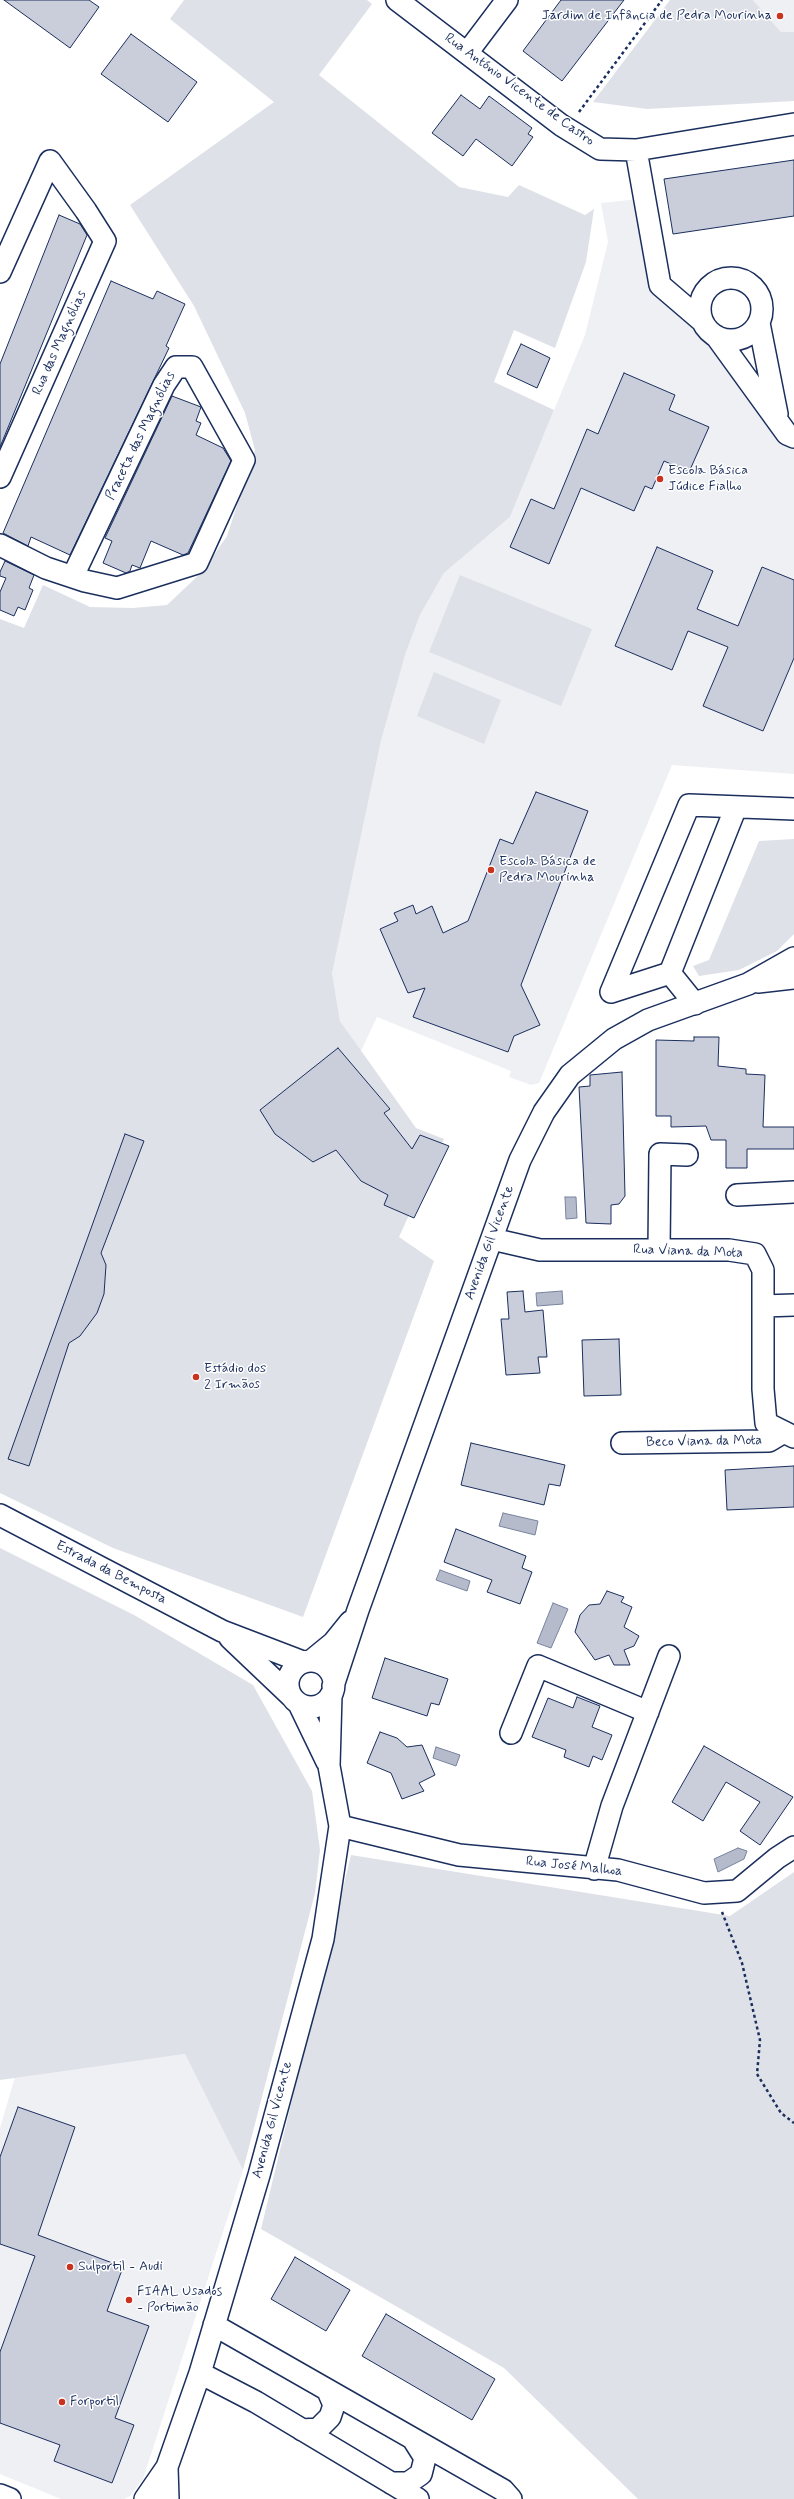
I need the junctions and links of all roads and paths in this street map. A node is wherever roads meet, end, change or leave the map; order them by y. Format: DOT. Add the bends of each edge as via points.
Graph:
graph roads {
  1 [pos="397,0"];
  2 [pos="507,0"];
  3 [pos="662,0"];
  4 [pos="467,53"];
  5 [pos="794,124"];
  6 [pos="567,128"];
  7 [pos="636,150"];
  8 [pos="0,272"];
  9 [pos="705,291"];
  10 [pos="673,297"];
  11 [pos="702,321"];
  12 [pos="759,323"];
  13 [pos="716,336"];
  14 [pos="779,422"];
  15 [pos="794,437"];
  16 [pos="0,477"];
  17 [pos="0,545"];
  18 [pos="73,576"];
  19 [pos="736,807"];
  20 [pos="794,809"];
  21 [pos="794,958"];
  22 [pos="670,973"];
  23 [pos="794,978"];
  24 [pos="748,984"];
  25 [pos="695,1004"];
  26 [pos="687,1155"];
  27 [pos="794,1192"];
  28 [pos="738,1195"];
  29 [pos="492,1239"];
  30 [pos="659,1250"];
  31 [pos="794,1305"];
  32 [pos="763,1306"];
  33 [pos="789,1434"];
  34 [pos="622,1443"];
  35 [pos="0,1515"];
  36 [pos="358,1610"];
  37 [pos="222,1631"];
  38 [pos="669,1656"];
  39 [pos="307,1661"];
  40 [pos="332,1691"];
  41 [pos="295,1700"];
  42 [pos="648,1712"];
  43 [pos="511,1733"];
  44 [pos="329,1766"];
  45 [pos="340,1826"];
  46 [pos="794,1847"];
  47 [pos="594,1869"];
  48 [pos="714,1893"];
  49 [pos="794,2123"];
  50 [pos="214,2325"];
  51 [pos="200,2373"];
  52 [pos="328,2390"];
  53 [pos="302,2430"];
  54 [pos="413,2439"];
  55 [pos="167,2467"];
  56 [pos="391,2483"];
  57 [pos="0,2495"];
  58 [pos="169,2495"];
  59 [pos="10,2499"];
  60 [pos="145,2499"];
  61 [pos="418,2499"];
  62 [pos="511,2499"];
  1 -- 4 [label="street, Rua António Vicente de Castro"];
  2 -- 4 [label="street"];
  3 -- 6 [label="path"];
  4 -- 6 [label="street, Rua António Vicente de Castro"];
  5 -- 7 [label="street, Rua António Vicente de Castro"];
  6 -- 7 [label="street, Rua António Vicente de Castro" via="600,149"];
  7 -- 10 [label="street" via="660,285"];
  8 -- 16 [label="street, Rua das Magnólias" via="50,161 105,242"];
  9 -- 10 [label="street"];
  9 -- 11 [label="street" via="700,311"];
  9 -- 12 [label="street" via="712,283 732,277 751,284 762,302"];
  10 -- 11 [label="street"];
  11 -- 13 [label="street"];
  12 -- 13 [label="street" via="745,337 736,340"];
  12 -- 14 [label="street"];
  13 -- 14 [label="street"];
  14 -- 15 [label="street" via="787,434"];
  17 -- 18 [label="street" via="46,568"];
  18 -- 18 [label="street, Praceta das Magnólias" via="117,588 197,564 244,460 192,367 176,367 164,385"];
  19 -- 20 [label="street"];
  19 -- 22 [label="street"];
  19 -- 22 [label="street" via="689,805 611,992"];
  21 -- 24 [label="street"];
  22 -- 25 [label="street"];
  23 -- 24 [label="street"];
  24 -- 25 [label="street, Avenida Gil Vicente"];
  25 -- 29 [label="street, Avenida Gil Vicente" via="648,1020 614,1039 570,1075 544,1112 526,1145"];
  26 -- 30 [label="street" via="660,1154"];
  27 -- 28 [label="street"];
  29 -- 30 [label="street, Rua Viana da Mota" via="540,1250"];
  29 -- 36 [label="street, Avenida Gil Vicente"];
  30 -- 32 [label="street, Rua Viana da Mota" via="729,1250 755,1254 763,1270"];
  31 -- 32 [label="street"];
  32 -- 33 [label="street, Rua Viana da Mota" via="763,1389 766,1423"];
  33 -- 34 [label="street, Beco Viana da Mota" via="768,1441"];
  35 -- 37 [label="street, Estrada da Bemposta"];
  36 -- 39 [label="street" via="333,1643"];
  36 -- 40 [label="street, Avenida Gil Vicente"];
  37 -- 39 [label="street"];
  37 -- 41 [label="street"];
  38 -- 42 [label="street"];
  39 -- 40 [label="street" via="325,1666 333,1678"];
  39 -- 41 [label="street" via="292,1670 289,1676 288,1689"];
  40 -- 41 [label="street" via="320,1705 313,1707"];
  40 -- 44 [label="street"];
  41 -- 44 [label="street"];
  42 -- 43 [label="street" via="538,1666"];
  42 -- 47 [label="street" via="612,1806"];
  44 -- 45 [label="street, Avenida Gil Vicente"];
  45 -- 47 [label="street, Rua José Malhoa" via="459,1855"];
  45 -- 50 [label="street, Avenida Gil Vicente" via="323,1940 259,2175"];
  46 -- 48 [label="street, Rua José Malhoa" via="737,1891"];
  47 -- 48 [label="street, Rua José Malhoa" via="618,1870 704,1893"];
  48 -- 49 [label="path" via="742,1964 760,2040 757,2074 781,2113"];
  50 -- 51 [label="street, Avenida Gil Vicente"];
  50 -- 52 [label="street"];
  51 -- 53 [label="street" via="256,2402"];
  51 -- 55 [label="street, Avenida Gil Vicente"];
  52 -- 53 [label="street" via="334,2405 330,2417 318,2428"];
  52 -- 54 [label="street"];
  53 -- 56 [label="street"];
  54 -- 56 [label="street" via="425,2458 421,2474 408,2484"];
  54 -- 62 [label="street" via="503,2490"];
  55 -- 58 [label="street"];
  55 -- 60 [label="street"];
  56 -- 61 [label="street"];
  57 -- 59 [label="street"];
}
